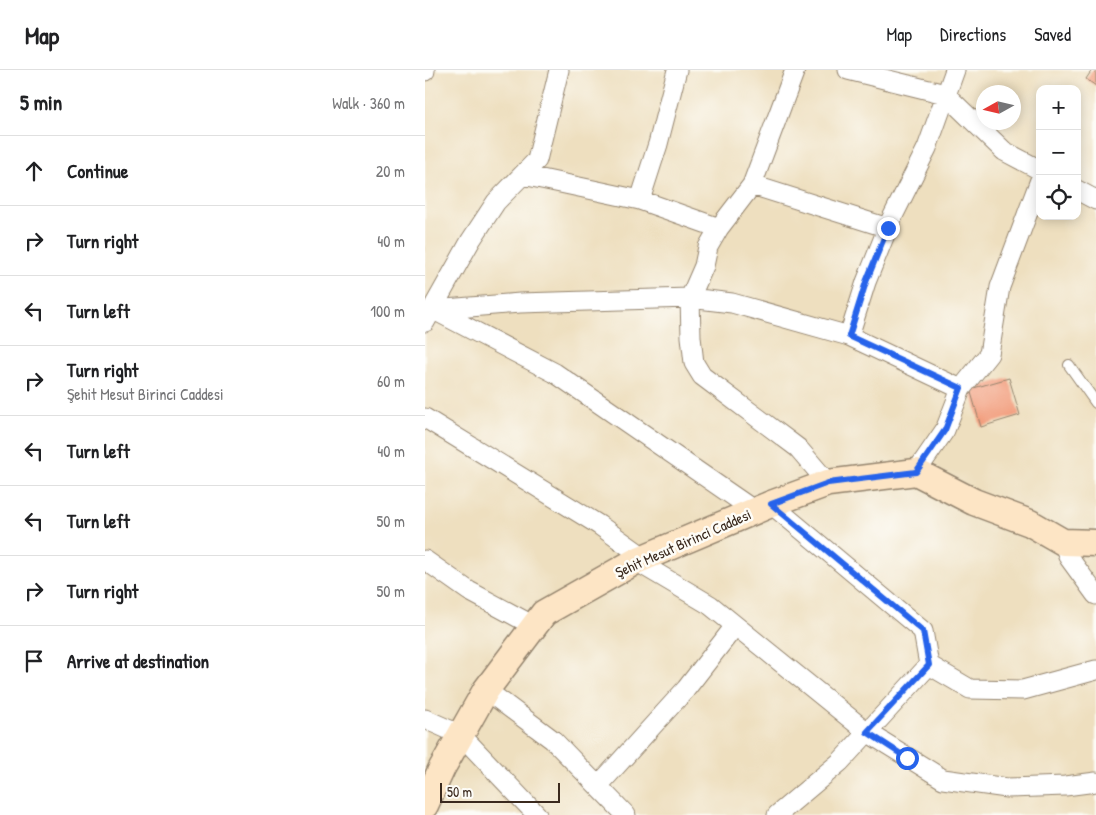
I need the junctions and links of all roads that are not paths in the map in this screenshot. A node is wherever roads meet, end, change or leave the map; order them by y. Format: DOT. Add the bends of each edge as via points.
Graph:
graph roads {
  1 [pos="559,70"];
  2 [pos="677,70"];
  3 [pos="795,70"];
  4 [pos="848,70"];
  5 [pos="955,70"];
  6 [pos="945,94"];
  7 [pos="1036,168"];
  8 [pos="523,175"];
  9 [pos="752,185"];
  10 [pos="1036,191"];
  11 [pos="1081,192"];
  12 [pos="640,200"];
  13 [pos="1096,200"];
  14 [pos="719,228"];
  15 [pos="888,228"];
  16 [pos="690,298"];
  17 [pos="428,312"];
  18 [pos="849,336"];
  19 [pos="1069,365"];
  20 [pos="961,388"];
  21 [pos="1096,404"];
  22 [pos="425,418"];
  23 [pos="916,472"];
  24 [pos="828,483"];
  25 [pos="763,508"];
  26 [pos="1063,542"];
  27 [pos="1096,543"];
  28 [pos="425,560"];
  29 [pos="640,560"];
  30 [pos="1096,594"];
  31 [pos="534,626"];
  32 [pos="735,626"];
  33 [pos="929,665"];
  34 [pos="1096,670"];
  35 [pos="486,690"];
  36 [pos="425,720"];
  37 [pos="867,732"];
  38 [pos="461,736"];
  39 [pos="1096,782"];
  40 [pos="598,786"];
  41 [pos="427,795"];
  42 [pos="537,815"];
  43 [pos="625,815"];
  44 [pos="777,815"];
  1 -- 8 [label="street" via="537,160"];
  2 -- 12 [label="street"];
  3 -- 9 [label="street"];
  4 -- 6 [label="street"];
  5 -- 6 [label="street"];
  6 -- 7 [label="street" via="1004,151"];
  6 -- 15 [label="street" via="927,148"];
  8 -- 12 [label="street"];
  8 -- 17 [label="street" via="497,202 476,232"];
  9 -- 14 [label="street"];
  9 -- 15 [label="street"];
  10 -- 20 [label="street" via="1000,287 989,354"];
  11 -- 13 [label="street"];
  12 -- 14 [label="street"];
  14 -- 16 [label="street" via="708,247 704,266"];
  15 -- 18 [label="street"];
  16 -- 17 [label="street" via="520,304"];
  16 -- 18 [label="street" via="732,303"];
  16 -- 24 [label="street" via="694,363 702,376 798,448"];
  17 -- 25 [label="street" via="555,373"];
  18 -- 20 [label="street"];
  19 -- 21 [label="lane"];
  20 -- 23 [label="street" via="945,430"];
  22 -- 29 [label="street" via="599,525"];
  23 -- 24 [label="main road, Şehit Mesut Birinci Caddesi"];
  23 -- 26 [label="main road" via="974,502 1030,523"];
  24 -- 25 [label="main road, Şehit Mesut Birinci Caddesi"];
  25 -- 29 [label="main road, Şehit Mesut Birinci Caddesi"];
  25 -- 33 [label="street" via="923,631"];
  26 -- 27 [label="main road"];
  26 -- 30 [label="street" via="1069,558"];
  28 -- 31 [label="street" via="469,591"];
  29 -- 31 [label="main road, Şehit Mesut Birinci Caddesi" via="544,613"];
  29 -- 32 [label="street" via="710,605"];
  31 -- 35 [label="main road, Şehit Mesut Birinci Caddesi"];
  32 -- 37 [label="street"];
  32 -- 40 [label="street" via="686,689"];
  33 -- 34 [label="street" via="970,689 1023,690"];
  33 -- 37 [label="street"];
  35 -- 38 [label="main road, Şehit Mesut Birinci Caddesi"];
  35 -- 40 [label="street" via="553,740"];
  36 -- 38 [label="street"];
  37 -- 39 [label="street" via="943,779 1007,788"];
  37 -- 44 [label="street" via="840,762"];
  38 -- 41 [label="main road, Şehit Mesut Birinci Caddesi"];
  38 -- 42 [label="street"];
  40 -- 43 [label="street"];
}
